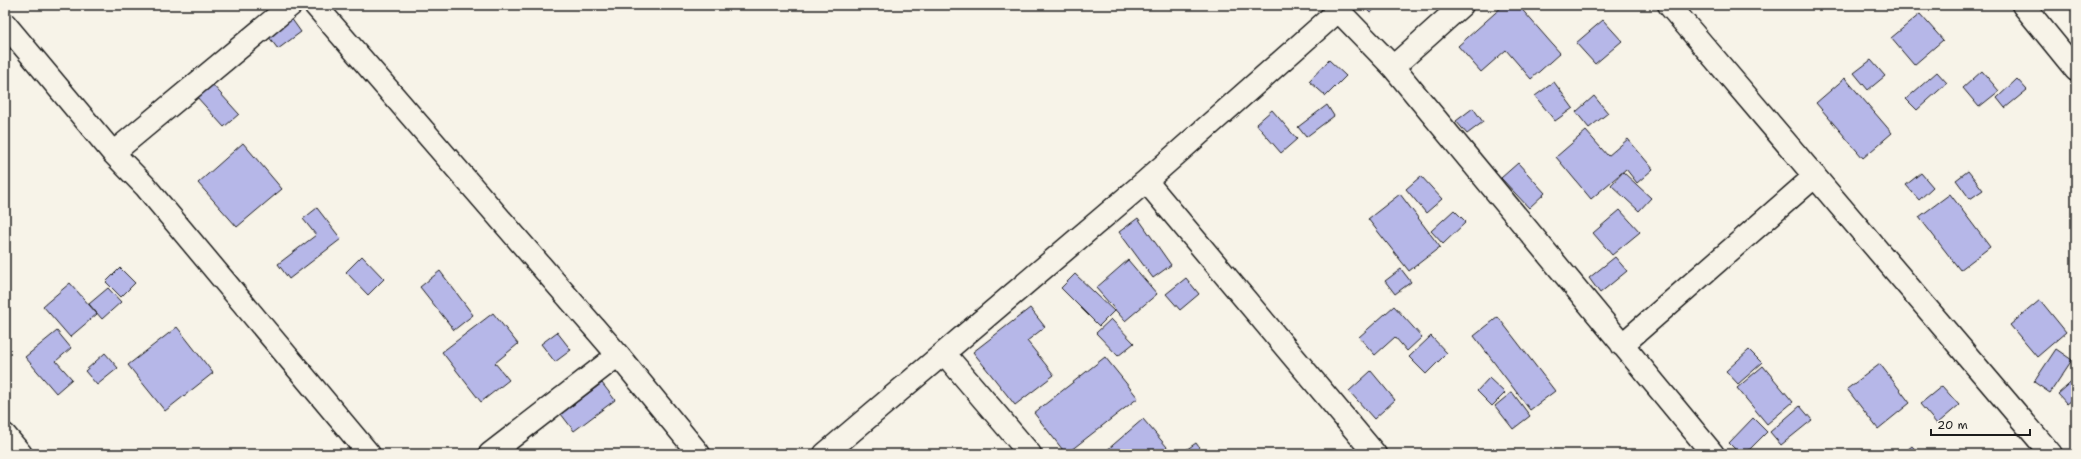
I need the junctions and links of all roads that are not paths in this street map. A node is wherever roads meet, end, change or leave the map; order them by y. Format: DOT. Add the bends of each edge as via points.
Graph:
graph roads {
  1 [pos="291,5"];
  2 [pos="315,5"];
  3 [pos="1462,5"];
  4 [pos="1669,5"];
  5 [pos="2023,5"];
  6 [pos="1335,8"];
  7 [pos="5,24"];
  8 [pos="1393,67"];
  9 [pos="2076,70"];
  10 [pos="113,153"];
  11 [pos="1815,176"];
  12 [pos="1146,181"];
  13 [pos="1622,344"];
  14 [pos="944,353"];
  15 [pos="618,355"];
  16 [pos="5,435"];
  17 [pos="21,454"];
  18 [pos="369,454"];
  19 [pos="490,454"];
  20 [pos="699,454"];
  21 [pos="825,454"];
  22 [pos="1030,454"];
  23 [pos="1375,454"];
  24 [pos="1713,454"];
  25 [pos="2051,454"];
  1 -- 10 [label="street"];
  2 -- 15 [label="street"];
  3 -- 8 [label="street"];
  4 -- 11 [label="street"];
  5 -- 9 [label="street"];
  6 -- 8 [label="street"];
  6 -- 12 [label="street"];
  7 -- 10 [label="street"];
  8 -- 13 [label="street"];
  10 -- 18 [label="street" via="150,192"];
  11 -- 13 [label="street"];
  11 -- 25 [label="street"];
  12 -- 14 [label="street"];
  12 -- 23 [label="street"];
  13 -- 24 [label="street"];
  14 -- 21 [label="street"];
  14 -- 22 [label="street"];
  15 -- 19 [label="street"];
  15 -- 20 [label="street"];
  16 -- 17 [label="street"];
}
